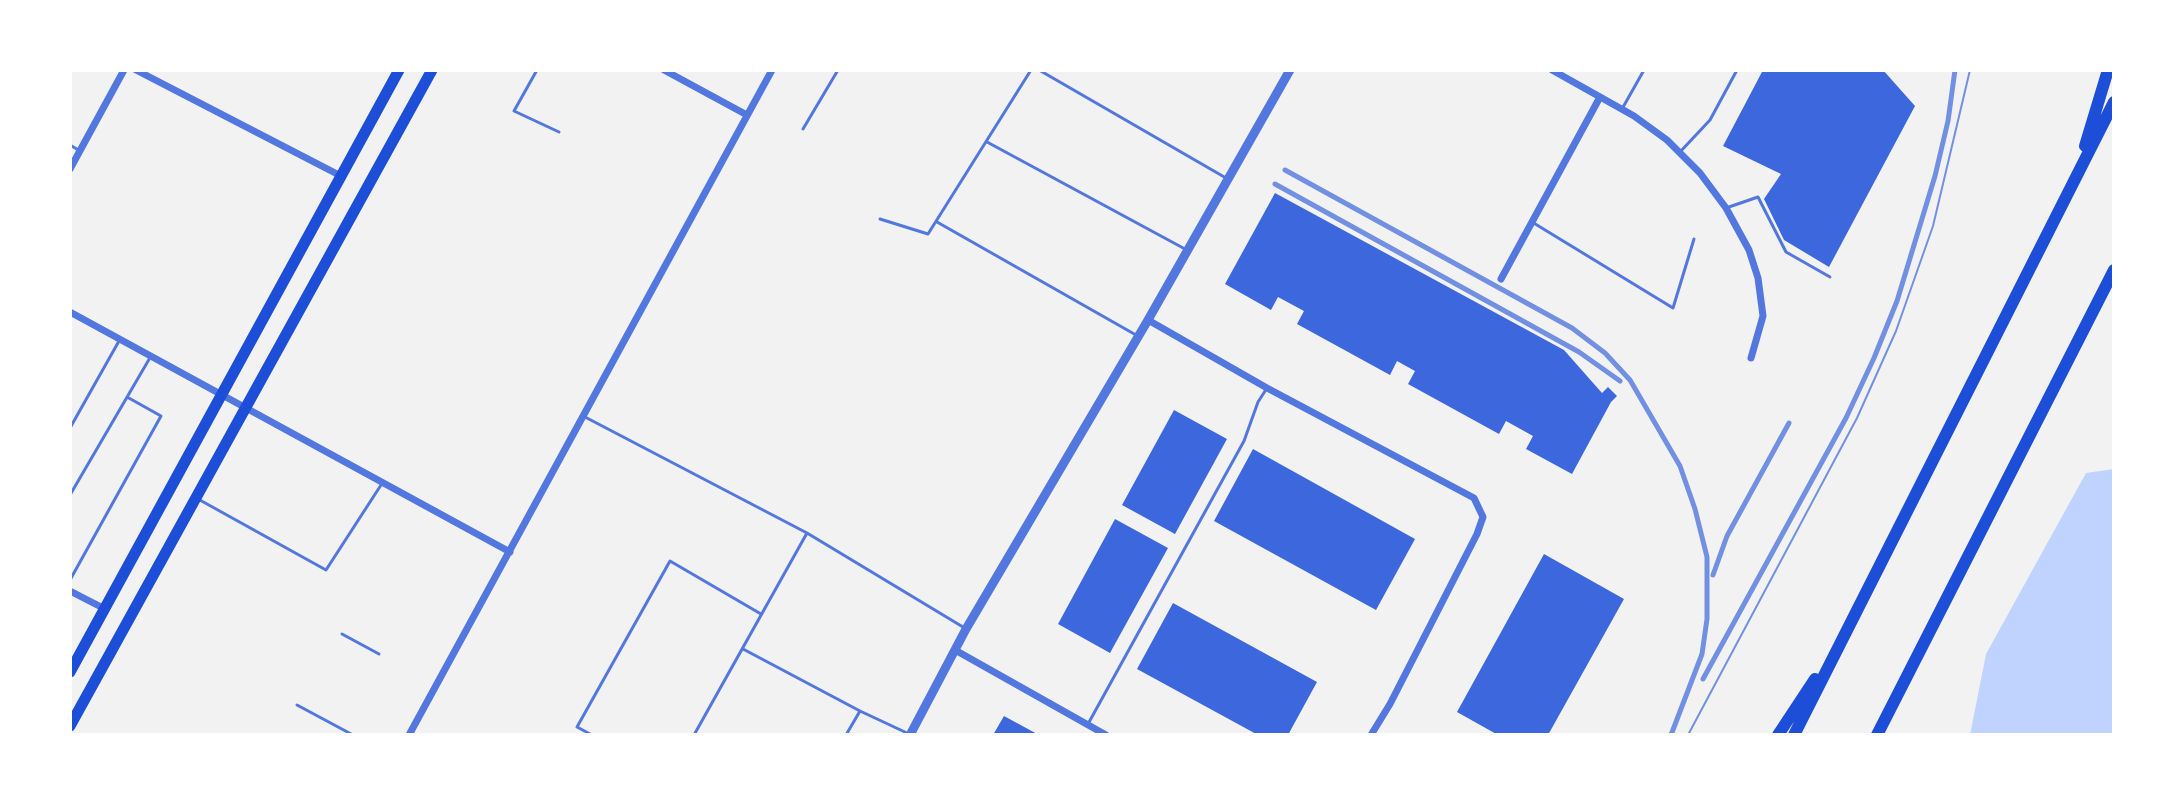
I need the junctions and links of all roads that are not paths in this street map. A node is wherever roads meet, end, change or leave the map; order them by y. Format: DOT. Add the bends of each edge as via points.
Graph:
graph roads {
  1 [pos="124,70"];
  2 [pos="136,70"];
  3 [pos="399,70"];
  4 [pos="432,70"];
  5 [pos="537,70"];
  6 [pos="664,70"];
  7 [pos="772,70"];
  8 [pos="838,70"];
  9 [pos="1031,70"];
  10 [pos="1039,70"];
  11 [pos="1290,70"];
  12 [pos="1552,70"];
  13 [pos="1644,70"];
  14 [pos="1737,70"];
  15 [pos="2108,70"];
  16 [pos="1600,97"];
  17 [pos="2114,102"];
  18 [pos="1622,109"];
  19 [pos="747,115"];
  20 [pos="803,129"];
  21 [pos="559,132"];
  22 [pos="986,141"];
  23 [pos="70,145"];
  24 [pos="80,151"];
  25 [pos="1680,152"];
  26 [pos="70,169"];
  27 [pos="341,176"];
  28 [pos="2076,176"];
  29 [pos="1228,180"];
  30 [pos="1726,208"];
  31 [pos="880,219"];
  32 [pos="936,221"];
  33 [pos="1532,222"];
  34 [pos="1694,239"];
  35 [pos="1188,251"];
  36 [pos="2114,270"];
  37 [pos="1830,277"];
  38 [pos="1501,279"];
  39 [pos="70,312"];
  40 [pos="1148,320"];
  41 [pos="1139,337"];
  42 [pos="119,339"];
  43 [pos="151,356"];
  44 [pos="1751,358"];
  45 [pos="1267,388"];
  46 [pos="223,394"];
  47 [pos="127,397"];
  48 [pos="247,407"];
  49 [pos="583,415"];
  50 [pos="70,428"];
  51 [pos="383,482"];
  52 [pos="70,495"];
  53 [pos="196,498"];
  54 [pos="807,533"];
  55 [pos="510,552"];
  56 [pos="70,580"];
  57 [pos="70,591"];
  58 [pos="105,609"];
  59 [pos="761,614"];
  60 [pos="1854,620"];
  61 [pos="966,629"];
  62 [pos="342,634"];
  63 [pos="742,648"];
  64 [pos="955,650"];
  65 [pos="379,654"];
  66 [pos="70,672"];
  67 [pos="297,705"];
  68 [pos="860,711"];
  69 [pos="1088,725"];
  70 [pos="70,726"];
  71 [pos="353,735"];
  72 [pos="409,735"];
  73 [pos="592,735"];
  74 [pos="694,735"];
  75 [pos="846,735"];
  76 [pos="910,735"];
  77 [pos="1106,735"];
  78 [pos="1371,735"];
  79 [pos="1778,735"];
  80 [pos="1794,735"];
  81 [pos="1877,735"];
  1 -- 24 [label="street"];
  2 -- 27 [label="street"];
  3 -- 27 [label="main road"];
  4 -- 48 [label="main road"];
  5 -- 21 [label="lane" via="514,111"];
  6 -- 19 [label="street"];
  7 -- 19 [label="street"];
  8 -- 20 [label="lane"];
  9 -- 22 [label="lane"];
  10 -- 29 [label="lane"];
  11 -- 29 [label="street"];
  12 -- 16 [label="street"];
  13 -- 18 [label="lane"];
  14 -- 25 [label="lane" via="1710,120"];
  15 -- 28 [label="highway"];
  16 -- 18 [label="street"];
  16 -- 33 [label="street"];
  17 -- 28 [label="highway"];
  18 -- 25 [label="street"];
  19 -- 49 [label="street"];
  22 -- 32 [label="lane"];
  22 -- 35 [label="lane"];
  23 -- 24 [label="lane"];
  24 -- 26 [label="street"];
  25 -- 30 [label="street"];
  27 -- 46 [label="main road"];
  28 -- 60 [label="highway"];
  29 -- 35 [label="street"];
  30 -- 37 [label="lane" via="1758,197 1786,252"];
  30 -- 44 [label="street" via="1758,278 1763,316"];
  31 -- 32 [label="lane" via="928,234"];
  32 -- 41 [label="lane"];
  33 -- 34 [label="lane" via="1673,308"];
  33 -- 38 [label="street"];
  35 -- 40 [label="street"];
  36 -- 81 [label="highway"];
  39 -- 42 [label="street"];
  40 -- 41 [label="street"];
  40 -- 45 [label="street"];
  41 -- 61 [label="street"];
  42 -- 43 [label="street"];
  42 -- 50 [label="lane"];
  43 -- 46 [label="street"];
  43 -- 47 [label="lane"];
  45 -- 69 [label="lane" via="1244,441"];
  45 -- 78 [label="street" via="1474,498 1483,517"];
  46 -- 48 [label="street"];
  46 -- 58 [label="main road"];
  47 -- 52 [label="lane"];
  47 -- 56 [label="lane" via="161,416"];
  48 -- 51 [label="street"];
  48 -- 53 [label="main road"];
  49 -- 54 [label="lane"];
  49 -- 55 [label="street"];
  51 -- 53 [label="lane" via="326,570"];
  51 -- 55 [label="street"];
  53 -- 70 [label="main road"];
  54 -- 59 [label="lane"];
  54 -- 61 [label="lane"];
  55 -- 72 [label="street"];
  57 -- 58 [label="street"];
  58 -- 66 [label="main road"];
  59 -- 63 [label="lane"];
  59 -- 73 [label="lane" via="670,561 577,727"];
  60 -- 79 [label="highway"];
  60 -- 80 [label="highway"];
  61 -- 64 [label="street"];
  62 -- 65 [label="lane"];
  63 -- 68 [label="lane"];
  63 -- 74 [label="lane"];
  64 -- 69 [label="street"];
  64 -- 76 [label="street"];
  67 -- 71 [label="lane"];
  68 -- 75 [label="lane"];
  68 -- 76 [label="lane"];
  69 -- 77 [label="street"];
}
